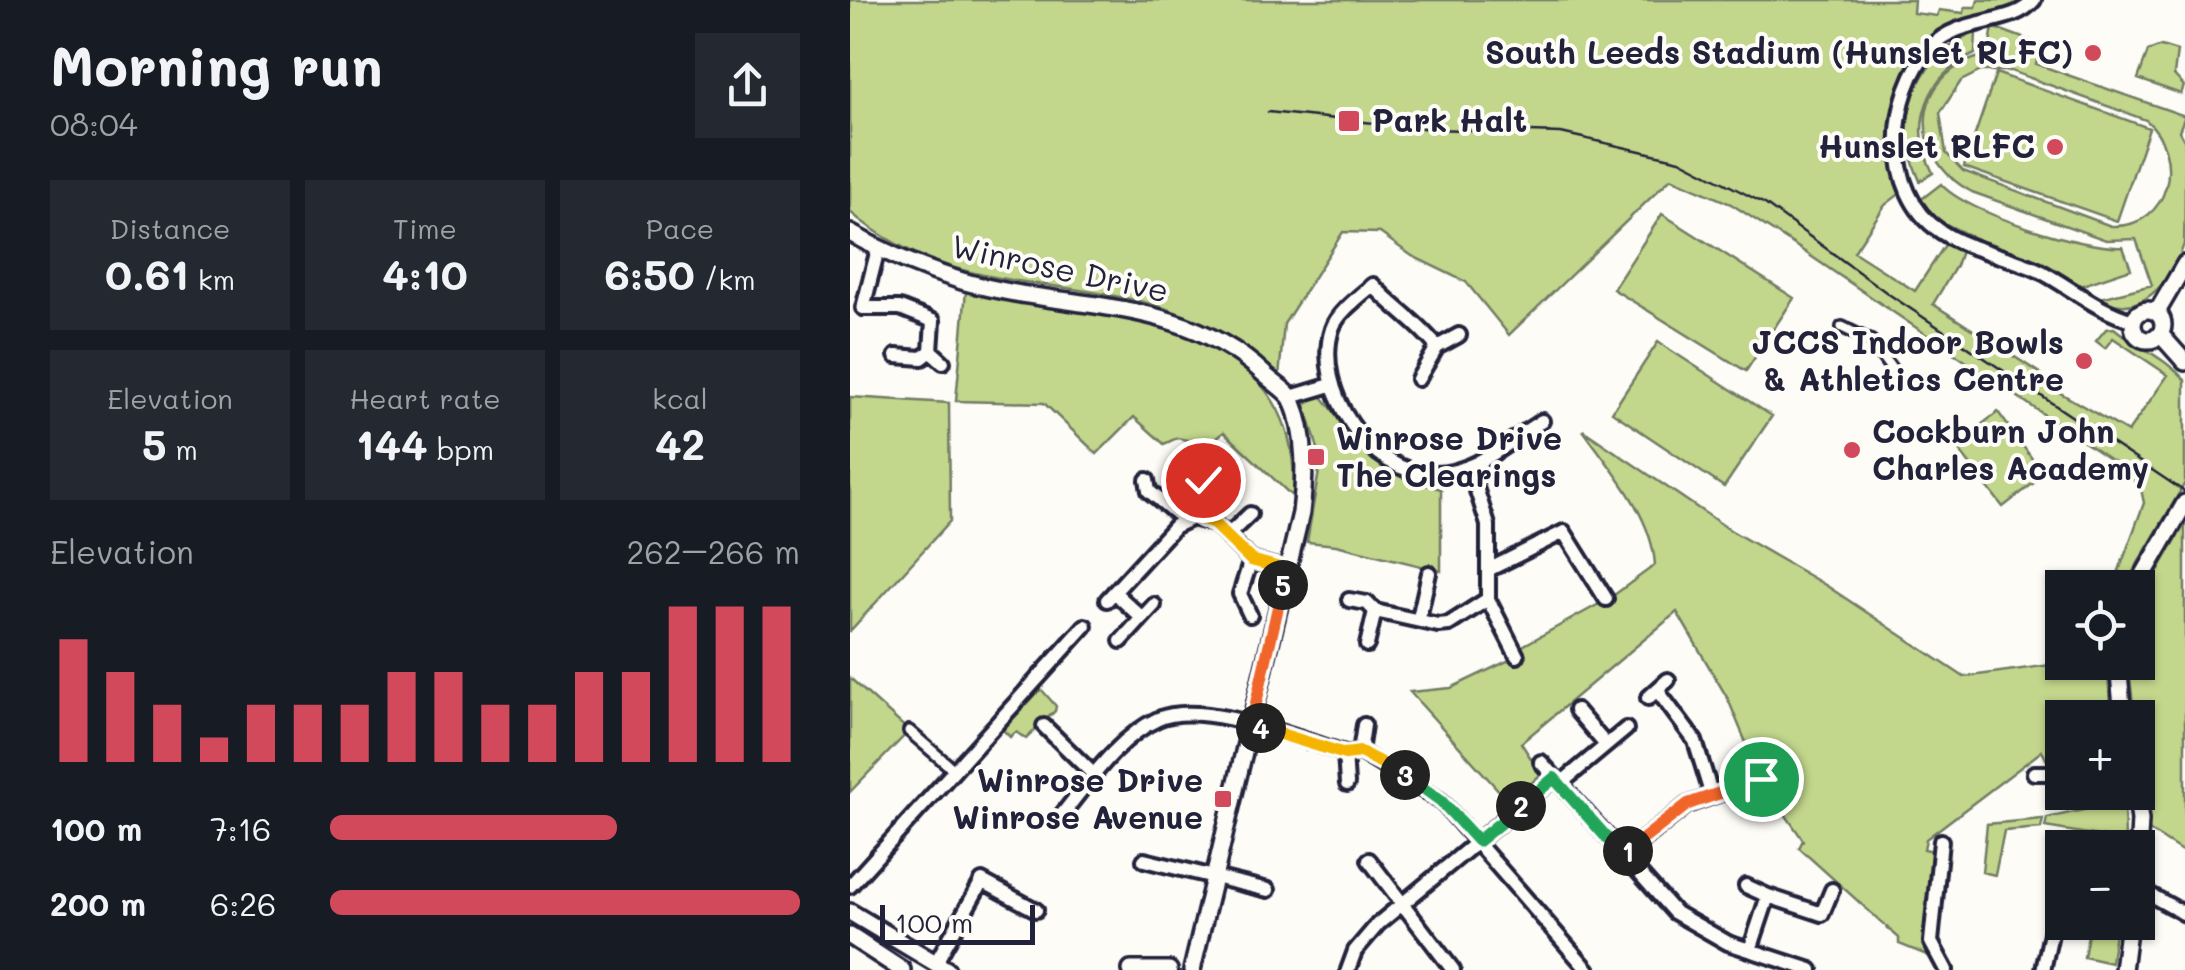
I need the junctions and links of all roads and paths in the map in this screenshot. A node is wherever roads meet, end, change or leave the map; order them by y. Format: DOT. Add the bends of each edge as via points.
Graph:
graph roads {
  1 [pos="2034,0"];
  2 [pos="850,232"];
  3 [pos="878,248"];
  4 [pos="2185,264"];
  5 [pos="857,306"];
  6 [pos="2157,312"];
  7 [pos="2134,321"];
  8 [pos="1842,327"];
  9 [pos="2160,334"];
  10 [pos="1460,335"];
  11 [pos="1436,347"];
  12 [pos="931,352"];
  13 [pos="896,356"];
  14 [pos="943,362"];
  15 [pos="2185,362"];
  16 [pos="1895,374"];
  17 [pos="1418,379"];
  18 [pos="1331,385"];
  19 [pos="1291,397"];
  20 [pos="1542,421"];
  21 [pos="1469,466"];
  22 [pos="1148,480"];
  23 [pos="1203,480"];
  24 [pos="2182,508"];
  25 [pos="1250,514"];
  26 [pos="1200,518"];
  27 [pos="1184,520"];
  28 [pos="1227,536"];
  29 [pos="1251,560"];
  30 [pos="1490,569"];
  31 [pos="1287,570"];
  32 [pos="2146,570"];
  33 [pos="1429,573"];
  34 [pos="1606,599"];
  35 [pos="1349,600"];
  36 [pos="1488,600"];
  37 [pos="1154,606"];
  38 [pos="1375,612"];
  39 [pos="1250,616"];
  40 [pos="1142,618"];
  41 [pos="1419,618"];
  42 [pos="1084,626"];
  43 [pos="1121,641"];
  44 [pos="1367,645"];
  45 [pos="1516,656"];
  46 [pos="1668,680"];
  47 [pos="1576,710"];
  48 [pos="1251,725"];
  49 [pos="1364,725"];
  50 [pos="1044,726"];
  51 [pos="1626,729"];
  52 [pos="910,731"];
  53 [pos="1606,745"];
  54 [pos="1360,752"];
  55 [pos="1345,754"];
  56 [pos="1541,762"];
  57 [pos="954,770"];
  58 [pos="2034,773"];
  59 [pos="2045,773"];
  60 [pos="1094,776"];
  61 [pos="1761,779"];
  62 [pos="1557,781"];
  63 [pos="1347,784"];
  64 [pos="1712,796"];
  65 [pos="1060,817"];
  66 [pos="1941,840"];
  67 [pos="1478,841"];
  68 [pos="1623,856"];
  69 [pos="1144,860"];
  70 [pos="1369,860"];
  71 [pos="1214,877"];
  72 [pos="850,886"];
  73 [pos="1746,886"];
  74 [pos="1268,890"];
  75 [pos="1832,890"];
  76 [pos="1768,896"];
  77 [pos="2155,897"];
  78 [pos="1401,904"];
  79 [pos="1036,910"];
  80 [pos="850,912"];
  81 [pos="2185,914"];
  82 [pos="850,936"];
  83 [pos="2050,940"];
  84 [pos="2127,940"];
  85 [pos="1750,950"];
  86 [pos="941,967"];
  87 [pos="902,970"];
  88 [pos="1131,970"];
  89 [pos="1170,970"];
  90 [pos="1192,970"];
  91 [pos="1348,970"];
  92 [pos="1453,970"];
  93 [pos="1588,970"];
  94 [pos="1812,970"];
  95 [pos="1946,970"];
  96 [pos="2043,970"];
  97 [pos="2122,970"];
  1 -- 7 [label="street" via="2012,15 1952,31 1916,66 1900,107 1906,189 1937,230 2040,271 2086,302"];
  2 -- 3 [label="street, Winrose Drive"];
  3 -- 5 [label="street"];
  3 -- 19 [label="street, Winrose Drive" via="962,281 1177,322 1233,350"];
  4 -- 6 [label="street"];
  5 -- 12 [label="street" via="924,314 934,321"];
  6 -- 7 [label="street" via="2143,311"];
  6 -- 9 [label="street"];
  7 -- 9 [label="street" via="2144,339"];
  8 -- 16 [label="street" via="1871,341"];
  9 -- 15 [label="street"];
  10 -- 11 [label="street"];
  11 -- 17 [label="street"];
  11 -- 18 [label="street" via="1416,319 1370,281 1332,325"];
  12 -- 13 [label="street"];
  12 -- 14 [label="street"];
  18 -- 19 [label="street"];
  18 -- 21 [label="street" via="1358,432 1396,463 1432,474"];
  19 -- 31 [label="street" via="1304,488"];
  20 -- 21 [label="street" via="1509,453"];
  21 -- 30 [label="street" via="1488,525"];
  22 -- 27 [label="street" via="1150,491"];
  23 -- 26 [label="street" via="1213,490"];
  24 -- 32 [label="street"];
  25 -- 28 [label="street"];
  26 -- 27 [label="street"];
  26 -- 28 [label="street"];
  27 -- 40 [label="street" via="1111,596"];
  28 -- 29 [label="street"];
  29 -- 31 [label="street"];
  29 -- 39 [label="street" via="1240,594"];
  30 -- 34 [label="street" via="1560,526"];
  30 -- 36 [label="street"];
  31 -- 48 [label="street"];
  33 -- 41 [label="street"];
  35 -- 38 [label="street"];
  36 -- 41 [label="street" via="1449,624"];
  36 -- 45 [label="street"];
  37 -- 40 [label="street"];
  38 -- 41 [label="street"];
  38 -- 44 [label="street"];
  40 -- 43 [label="street"];
  42 -- 57 [label="street"];
  46 -- 64 [label="street" via="1652,694 1695,742"];
  47 -- 53 [label="street"];
  48 -- 55 [label="street"];
  48 -- 60 [label="street" via="1180,714 1158,719"];
  48 -- 71 [label="street"];
  49 -- 54 [label="street"];
  50 -- 60 [label="street"];
  51 -- 53 [label="street"];
  52 -- 57 [label="street"];
  53 -- 62 [label="street"];
  54 -- 55 [label="street"];
  54 -- 67 [label="street" via="1441,801"];
  55 -- 63 [label="street"];
  56 -- 62 [label="street"];
  57 -- 72 [label="street"];
  58 -- 59 [label="street"];
  60 -- 65 [label="street"];
  61 -- 64 [label="street"];
  62 -- 67 [label="street"];
  62 -- 68 [label="street"];
  64 -- 68 [label="street" via="1668,816"];
  66 -- 95 [label="street" via="1931,942"];
  67 -- 78 [label="street"];
  67 -- 93 [label="street"];
  68 -- 85 [label="street" via="1674,912 1708,935"];
  69 -- 71 [label="street"];
  70 -- 78 [label="street"];
  71 -- 74 [label="street"];
  71 -- 90 [label="street"];
  73 -- 76 [label="street"];
  75 -- 76 [label="street" via="1822,914"];
  76 -- 85 [label="street"];
  77 -- 81 [label="street"];
  78 -- 91 [label="street" via="1363,938"];
  78 -- 92 [label="street"];
  79 -- 86 [label="street" via="982,881"];
  80 -- 86 [label="street"];
  82 -- 87 [label="street"];
  83 -- 96 [label="street"];
  84 -- 97 [label="street"];
  85 -- 94 [label="street"];
  88 -- 89 [label="street"];
}
